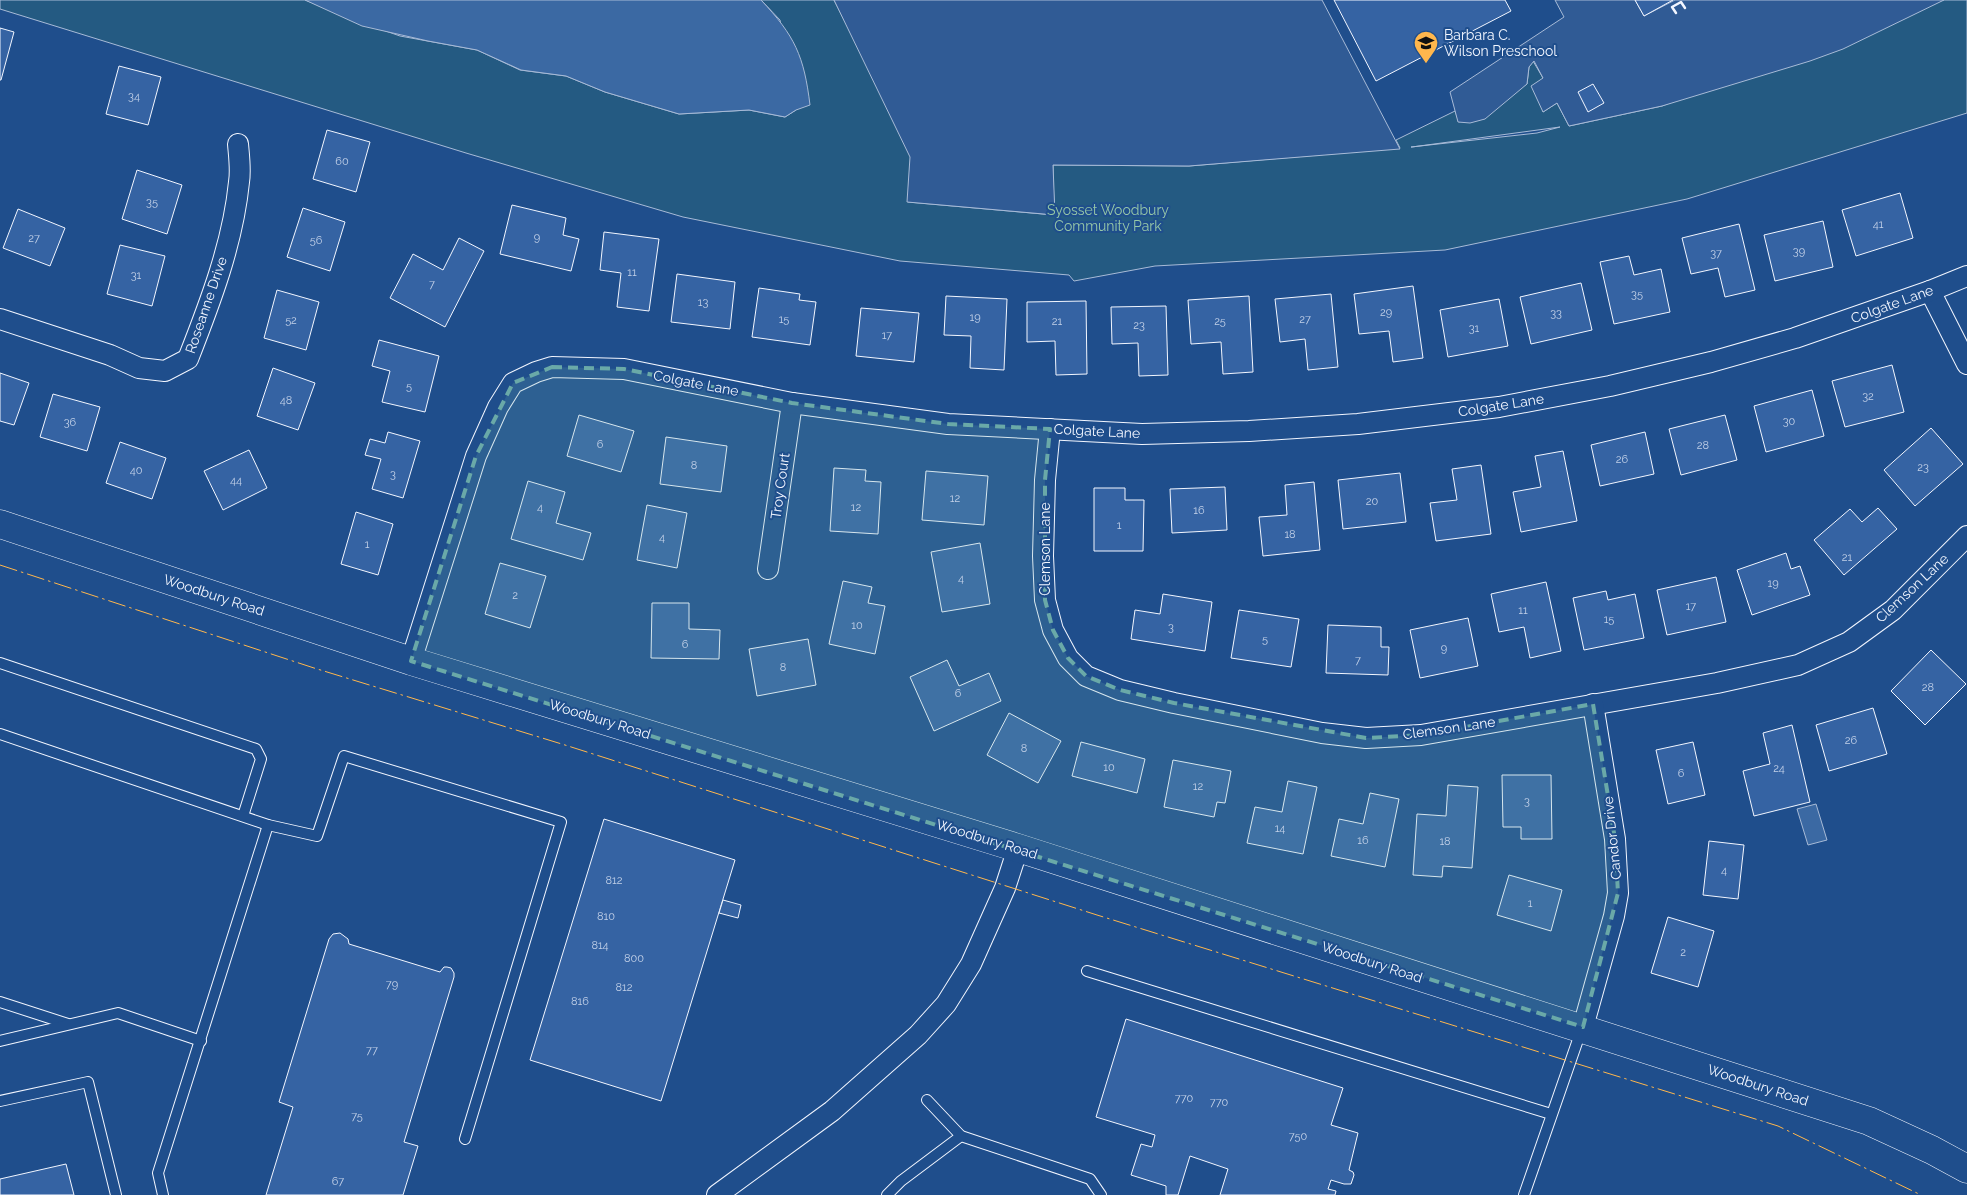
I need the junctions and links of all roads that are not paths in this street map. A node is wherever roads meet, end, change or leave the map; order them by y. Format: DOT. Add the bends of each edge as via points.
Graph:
graph roads {
  1 [pos="238,144"];
  2 [pos="1967,276"];
  3 [pos="1930,291"];
  4 [pos="0,319"];
  5 [pos="1967,364"];
  6 [pos="792,402"];
  7 [pos="1050,429"];
  8 [pos="0,524"];
  9 [pos="1967,536"];
  10 [pos="768,569"];
  11 [pos="411,661"];
  12 [pos="0,663"];
  13 [pos="1593,704"];
  14 [pos="0,734"];
  15 [pos="243,816"];
  16 [pos="268,825"];
  17 [pos="1018,848"];
  18 [pos="1087,971"];
  19 [pos="0,1002"];
  20 [pos="70,1025"];
  21 [pos="1582,1028"];
  22 [pos="200,1040"];
  23 [pos="0,1041"];
  24 [pos="927,1100"];
  25 [pos="0,1101"];
  26 [pos="1552,1114"];
  27 [pos="960,1136"];
  28 [pos="465,1139"];
  29 [pos="1967,1169"];
  30 [pos="116,1195"];
  31 [pos="163,1195"];
  32 [pos="717,1195"];
  33 [pos="887,1195"];
  34 [pos="1101,1195"];
  35 [pos="1524,1195"];
  1 -- 4 [label="street, Roseanne Drive" via="240,181 232,227 206,314 188,359 165,371 139,368 110,355"];
  2 -- 3 [label="street, Colgate Lane"];
  3 -- 5 [label="street"];
  3 -- 7 [label="street, Colgate Lane" via="1795,338 1711,362 1610,386 1499,407 1358,424 1248,431 1142,434"];
  6 -- 7 [label="street, Colgate Lane" via="948,424"];
  6 -- 10 [label="street, Troy Court"];
  6 -- 11 [label="street, Colgate Lane" via="624,369 552,367 513,383 498,407 476,456"];
  7 -- 13 [label="street, Clemson Lane" via="1045,480 1045,600 1053,630 1068,658 1086,676 1120,690 1174,703 1322,733 1366,738 1421,735"];
  8 -- 11 [label="main road, Woodbury Road"];
  9 -- 13 [label="street, Clemson Lane" via="1893,610 1849,642 1798,665 1717,683"];
  11 -- 17 [label="main road, Woodbury Road"];
  12 -- 15 [label="lane" via="256,749 261,759"];
  13 -- 21 [label="street, Candor Drive" via="1615,839 1618,894"];
  14 -- 15 [label="lane"];
  15 -- 16 [label="lane"];
  16 -- 22 [label="lane"];
  16 -- 28 [label="lane" via="317,836 344,756 561,822"];
  17 -- 21 [label="main road, Woodbury Road"];
  17 -- 32 [label="street" via="1005,888 971,964 946,1004 918,1035 832,1111"];
  18 -- 26 [label="lane"];
  19 -- 20 [label="lane"];
  20 -- 22 [label="lane" via="118,1013"];
  20 -- 23 [label="lane"];
  21 -- 26 [label="lane"];
  21 -- 29 [label="main road, Woodbury Road" via="1869,1121"];
  22 -- 31 [label="lane" via="158,1173"];
  24 -- 27 [label="lane"];
  25 -- 30 [label="lane" via="88,1082"];
  26 -- 35 [label="lane"];
  27 -- 33 [label="lane"];
  27 -- 34 [label="lane" via="1090,1178"];
}
